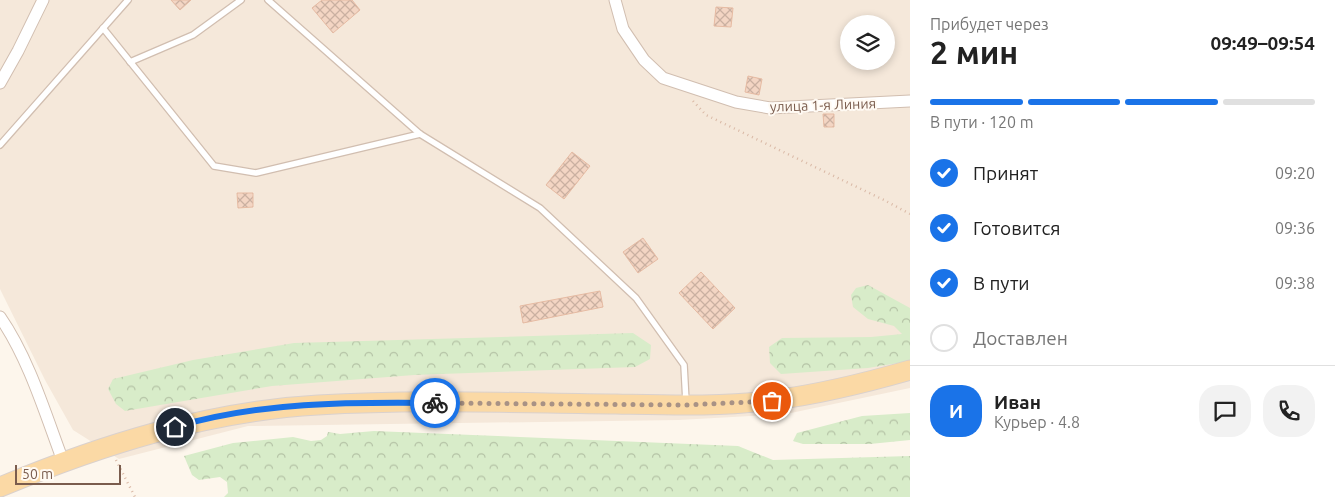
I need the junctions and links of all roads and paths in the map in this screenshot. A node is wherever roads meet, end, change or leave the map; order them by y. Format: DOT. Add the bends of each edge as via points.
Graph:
graph roads {
  1 [pos="43,0"];
  2 [pos="128,0"];
  3 [pos="241,0"];
  4 [pos="268,0"];
  5 [pos="614,0"];
  6 [pos="103,28"];
  7 [pos="130,62"];
  8 [pos="0,83"];
  9 [pos="677,83"];
  10 [pos="910,101"];
  11 [pos="420,134"];
  12 [pos="0,145"];
  13 [pos="910,214"];
  14 [pos="0,317"];
  15 [pos="910,370"];
  16 [pos="686,405"];
  17 [pos="109,447"];
  18 [pos="63,461"];
  19 [pos="0,486"];
  20 [pos="135,497"];
  1 -- 8 [label="street"];
  2 -- 6 [label="lane"];
  3 -- 7 [label="lane" via="193,35"];
  4 -- 11 [label="lane"];
  5 -- 9 [label="street, улица 1-я Линия" via="623,29 644,60 663,78"];
  6 -- 7 [label="lane"];
  6 -- 12 [label="lane"];
  7 -- 11 [label="lane" via="214,166 256,173"];
  9 -- 10 [label="street, улица 1-я Линия" via="736,102 770,108"];
  9 -- 13 [label="path" via="706,115"];
  11 -- 16 [label="lane" via="540,208 636,298 684,365"];
  14 -- 18 [label="street" via="26,368"];
  15 -- 16 [label="main road" via="835,390 772,401"];
  16 -- 17 [label="main road" via="398,402 316,405 191,422"];
  17 -- 18 [label="main road"];
  17 -- 20 [label="path"];
  18 -- 19 [label="main road"];
}
